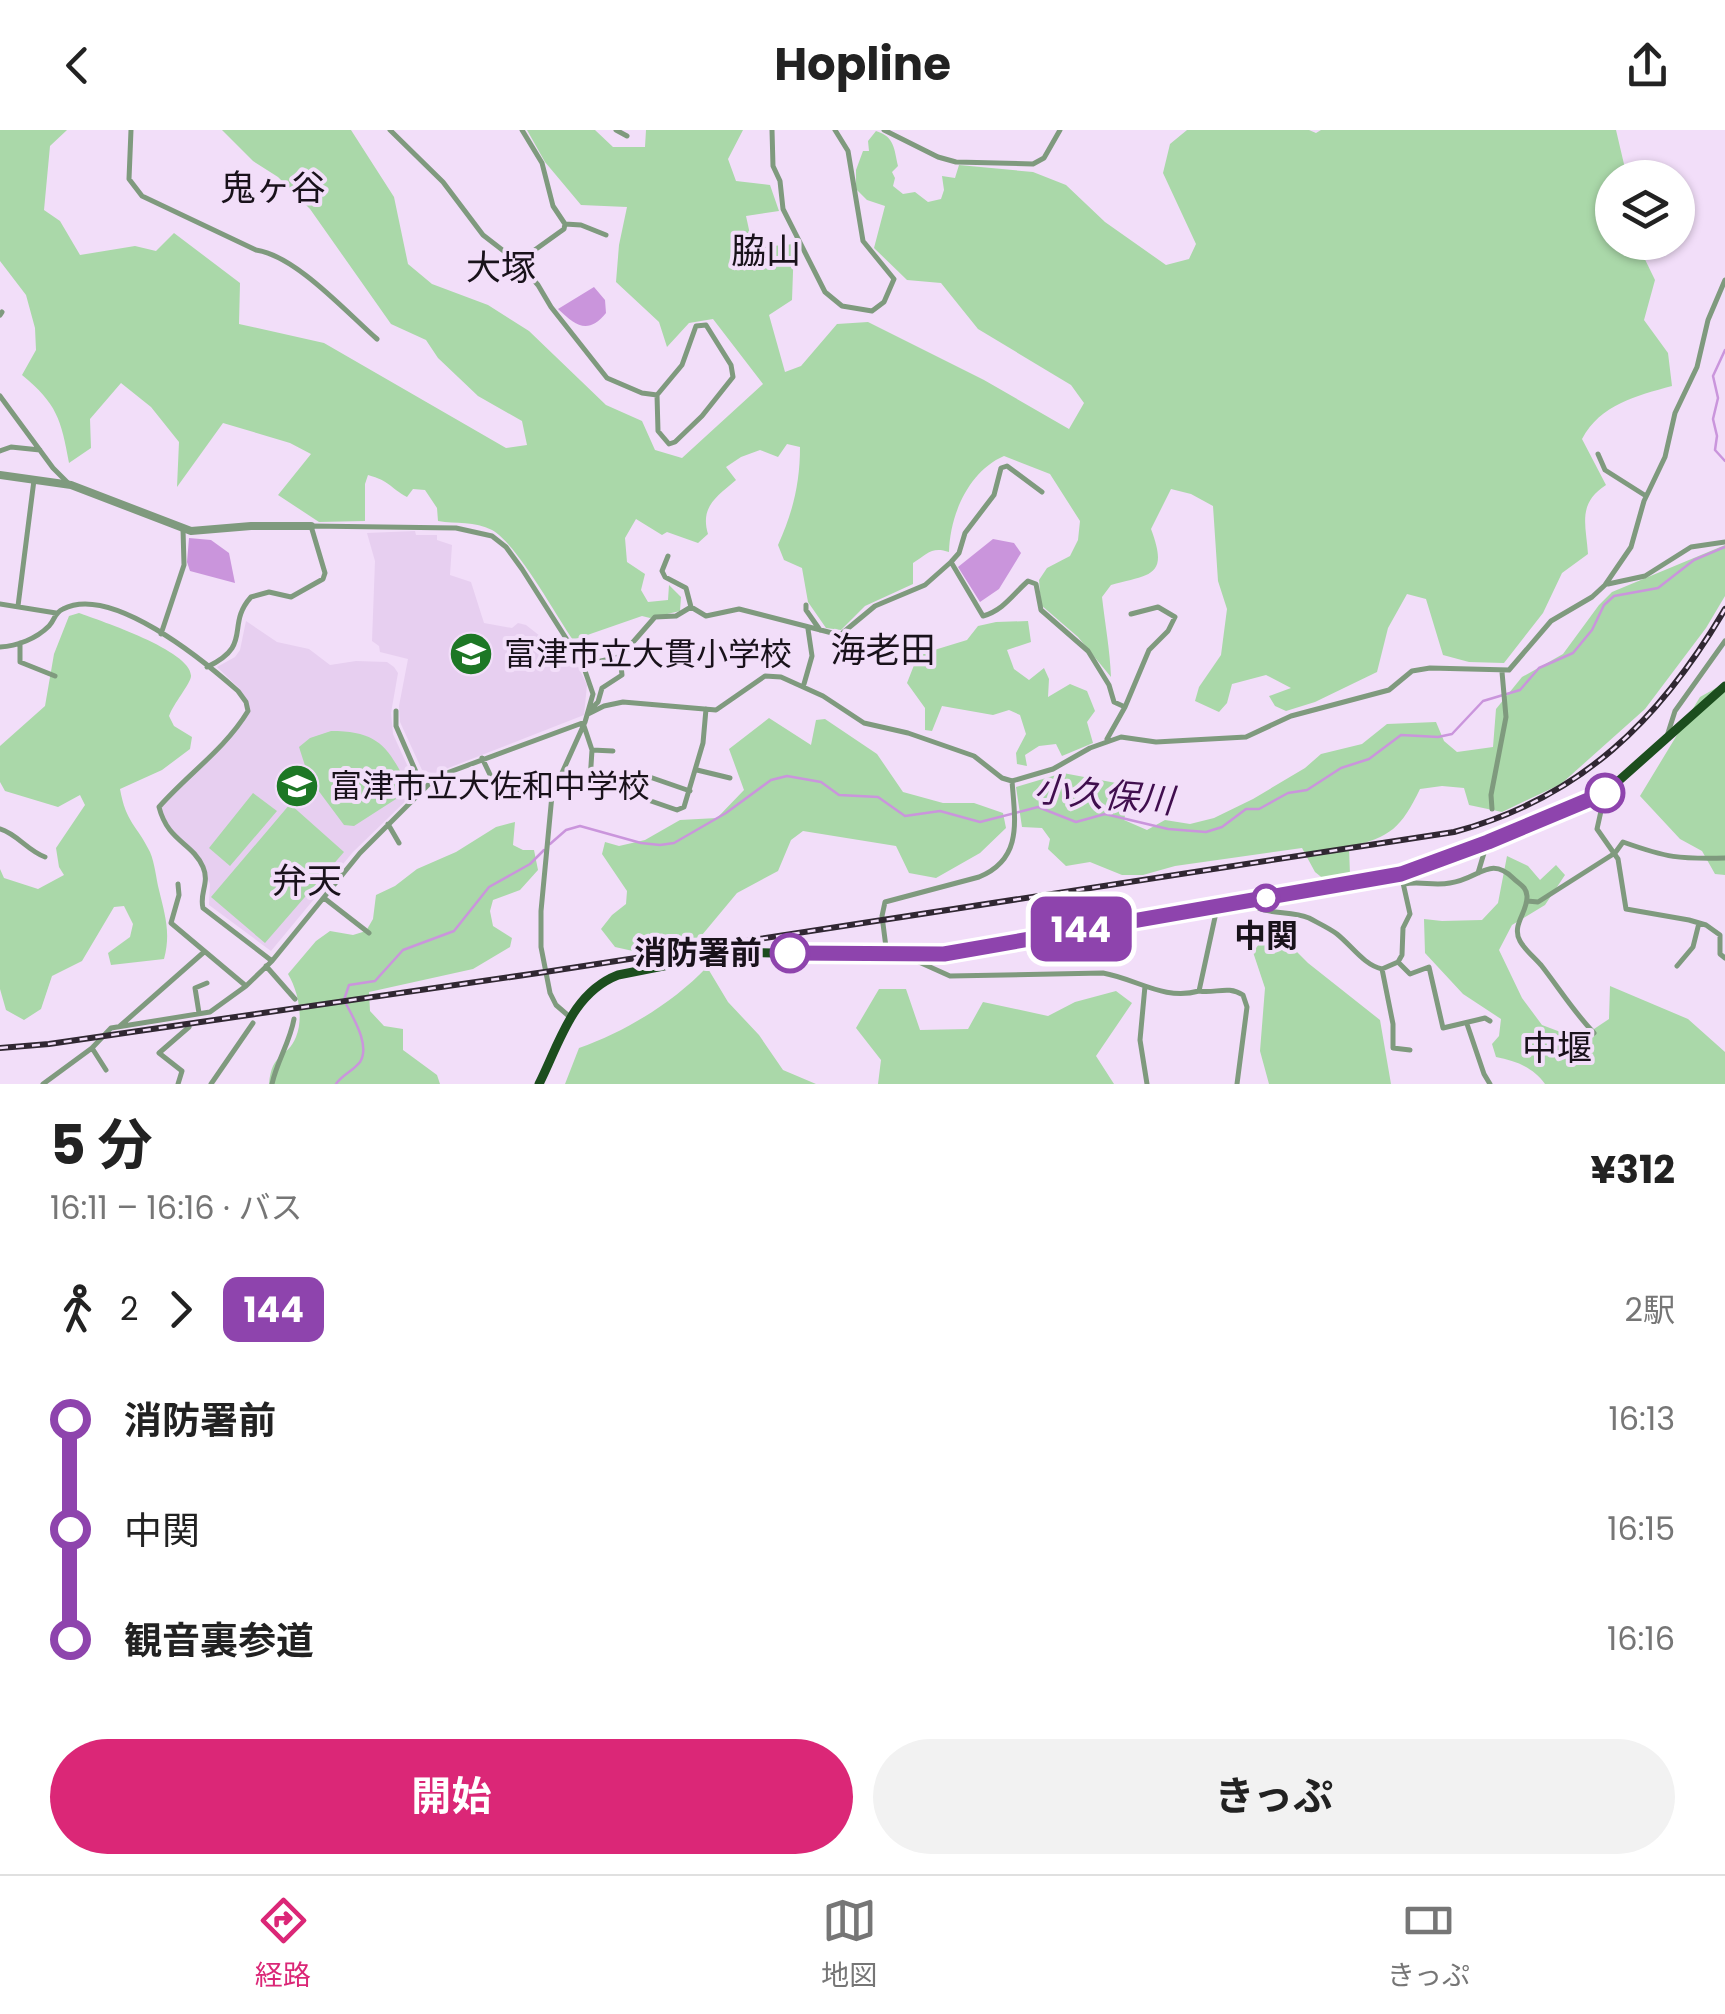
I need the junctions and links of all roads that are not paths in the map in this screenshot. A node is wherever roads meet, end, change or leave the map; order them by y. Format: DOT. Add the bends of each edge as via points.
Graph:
graph roads {
  1 [pos="131,130"];
  2 [pos="390,130"];
  3 [pos="522,130"];
  4 [pos="616,130"];
  5 [pos="772,130"];
  6 [pos="835,130"];
  7 [pos="884,130"];
  8 [pos="1060,130"];
  9 [pos="627,136"];
  10 [pos="565,224"];
  11 [pos="606,235"];
  12 [pos="518,262"];
  13 [pos="1725,280"];
  14 [pos="378,339"];
  15 [pos="657,395"];
  16 [pos="0,396"];
  17 [pos="0,450"];
  18 [pos="40,450"];
  19 [pos="1598,454"];
  20 [pos="0,475"];
  21 [pos="34,479"];
  22 [pos="70,485"];
  23 [pos="1042,492"];
  24 [pos="1646,496"];
  25 [pos="311,526"];
  26 [pos="182,529"];
  27 [pos="1725,542"];
  28 [pos="668,556"];
  29 [pos="951,562"];
  30 [pos="1605,585"];
  31 [pos="0,604"];
  32 [pos="806,605"];
  33 [pos="18,606"];
  34 [pos="691,608"];
  35 [pos="56,613"];
  36 [pos="1131,614"];
  37 [pos="808,629"];
  38 [pos="822,632"];
  39 [pos="160,634"];
  40 [pos="1725,641"];
  41 [pos="20,643"];
  42 [pos="0,647"];
  43 [pos="620,657"];
  44 [pos="583,664"];
  45 [pos="207,666"];
  46 [pos="1502,672"];
  47 [pos="55,676"];
  48 [pos="803,685"];
  49 [pos="1725,686"];
  50 [pos="1124,707"];
  51 [pos="706,709"];
  52 [pos="396,711"];
  53 [pos="589,713"];
  54 [pos="584,724"];
  55 [pos="1666,740"];
  56 [pos="1106,742"];
  57 [pos="592,750"];
  58 [pos="613,751"];
  59 [pos="482,758"];
  60 [pos="697,770"];
  61 [pos="641,774"];
  62 [pos="730,778"];
  63 [pos="590,780"];
  64 [pos="1012,781"];
  65 [pos="423,788"];
  66 [pos="619,790"];
  67 [pos="690,790"];
  68 [pos="520,792"];
  69 [pos="1605,793"];
  70 [pos="1492,810"];
  71 [pos="388,824"];
  72 [pos="0,829"];
  73 [pos="1488,842"];
  74 [pos="399,843"];
  75 [pos="1615,853"];
  76 [pos="45,857"];
  77 [pos="1725,858"];
  78 [pos="1478,873"];
  79 [pos="1403,879"];
  80 [pos="178,884"];
  81 [pos="324,898"];
  82 [pos="1247,901"];
  83 [pos="1527,901"];
  84 [pos="1217,907"];
  85 [pos="1699,923"];
  86 [pos="368,933"];
  87 [pos="204,952"];
  88 [pos="887,955"];
  89 [pos="907,956"];
  90 [pos="1725,958"];
  91 [pos="1398,962"];
  92 [pos="269,963"];
  93 [pos="1677,966"];
  94 [pos="1382,969"];
  95 [pos="207,983"];
  96 [pos="246,986"];
  97 [pos="1145,986"];
  98 [pos="1199,991"];
  99 [pos="295,999"];
  100 [pos="199,1012"];
  101 [pos="572,1018"];
  102 [pos="294,1019"];
  103 [pos="1490,1020"];
  104 [pos="253,1023"];
  105 [pos="1468,1024"];
  106 [pos="118,1027"];
  107 [pos="189,1028"];
  108 [pos="1594,1033"];
  109 [pos="92,1048"];
  110 [pos="1410,1050"];
  111 [pos="106,1070"];
  112 [pos="43,1084"];
  113 [pos="178,1084"];
  114 [pos="211,1084"];
  115 [pos="272,1084"];
  116 [pos="539,1084"];
  117 [pos="1147,1084"];
  118 [pos="1237,1084"];
  119 [pos="1490,1084"];
  1 -- 14 [label="street" via="129,179 142,196 271,252"];
  2 -- 12 [label="street" via="483,236"];
  3 -- 10 [label="street"];
  4 -- 9 [label="street"];
  5 -- 6 [label="street" via="783,209 825,292 842,306 872,311 894,279 863,241 848,151"];
  7 -- 8 [label="street" via="956,162 1032,164 1044,158"];
  10 -- 11 [label="street"];
  10 -- 12 [label="street"];
  12 -- 15 [label="street" via="607,378"];
  13 -- 24 [label="street"];
  15 -- 15 [label="street" via="682,365 696,326 706,325 733,377 675,442 664,441 658,431"];
  16 -- 18 [label="street"];
  17 -- 18 [label="street"];
  18 -- 22 [label="street"];
  19 -- 24 [label="street" via="1605,470"];
  20 -- 21 [label="street"];
  21 -- 22 [label="street"];
  21 -- 33 [label="street"];
  22 -- 26 [label="street"];
  23 -- 29 [label="street" via="1001,468 994,496"];
  24 -- 30 [label="street" via="1631,547"];
  25 -- 26 [label="street"];
  25 -- 44 [label="street" via="456,528 492,536 522,569"];
  25 -- 45 [label="street" via="323,579 291,597 250,596 232,651"];
  26 -- 39 [label="street" via="184,565"];
  27 -- 30 [label="street" via="1690,547 1645,576"];
  28 -- 34 [label="street" via="662,571 686,588"];
  29 -- 38 [label="street" via="840,635"];
  29 -- 50 [label="street" via="984,616 1024,583 1036,584 1040,610 1088,651 1114,702"];
  30 -- 46 [label="street" via="1552,621 1514,667"];
  31 -- 33 [label="street"];
  32 -- 38 [label="street"];
  33 -- 35 [label="street"];
  34 -- 37 [label="street" via="706,616 739,608"];
  34 -- 43 [label="street" via="656,617"];
  35 -- 39 [label="street" via="77,604 108,606"];
  35 -- 41 [label="street" via="51,624"];
  36 -- 50 [label="street" via="1158,607 1176,617 1149,650"];
  37 -- 38 [label="street"];
  37 -- 48 [label="street" via="812,656"];
  39 -- 45 [label="street"];
  40 -- 55 [label="street" via="1675,711"];
  41 -- 42 [label="street"];
  41 -- 47 [label="street" via="20,662"];
  43 -- 44 [label="street"];
  43 -- 53 [label="street" via="622,675 602,688"];
  44 -- 53 [label="street" via="593,687"];
  45 -- 92 [label="street" via="248,710 160,812 172,836 199,858 208,880 203,908"];
  46 -- 56 [label="street" via="1412,671 1389,690 1291,716 1246,736"];
  46 -- 70 [label="street" via="1506,717"];
  48 -- 51 [label="street" via="765,676 716,710"];
  48 -- 64 [label="street" via="864,723 974,756"];
  49 -- 55 [label="highway"];
  50 -- 56 [label="street"];
  51 -- 53 [label="street" via="623,702"];
  51 -- 60 [label="street"];
  52 -- 65 [label="street"];
  53 -- 54 [label="street"];
  54 -- 57 [label="street"];
  54 -- 59 [label="street"];
  54 -- 101 [label="street" via="556,782 541,929 556,1004"];
  55 -- 69 [label="highway"];
  56 -- 64 [label="street"];
  57 -- 58 [label="street"];
  57 -- 63 [label="street"];
  59 -- 65 [label="street"];
  59 -- 68 [label="street" via="495,785"];
  60 -- 62 [label="street"];
  60 -- 67 [label="street"];
  61 -- 67 [label="street"];
  64 -- 88 [label="street" via="1008,858 993,871 943,890 885,902"];
  65 -- 71 [label="street"];
  66 -- 67 [label="street" via="677,810"];
  69 -- 73 [label="highway"];
  69 -- 75 [label="street" via="1596,829"];
  71 -- 74 [label="street"];
  71 -- 81 [label="street"];
  72 -- 76 [label="street"];
  73 -- 78 [label="street"];
  73 -- 79 [label="highway"];
  75 -- 77 [label="street" via="1623,842 1684,860"];
  75 -- 83 [label="street" via="1538,902"];
  75 -- 85 [label="street" via="1626,910"];
  78 -- 79 [label="street" via="1432,886"];
  78 -- 83 [label="street" via="1507,870 1524,886"];
  79 -- 82 [label="highway"];
  79 -- 91 [label="street" via="1410,914"];
  80 -- 87 [label="street" via="172,923"];
  81 -- 86 [label="street"];
  81 -- 92 [label="street"];
  82 -- 84 [label="highway"];
  82 -- 94 [label="street" via="1314,920"];
  83 -- 108 [label="street" via="1518,924 1521,943"];
  84 -- 89 [label="highway"];
  84 -- 98 [label="street"];
  85 -- 90 [label="street" via="1720,935"];
  85 -- 93 [label="street" via="1693,946"];
  87 -- 96 [label="street"];
  87 -- 106 [label="street"];
  88 -- 89 [label="highway"];
  88 -- 101 [label="highway" via="734,952 640,968 592,988"];
  89 -- 97 [label="street" via="950,976 1103,973"];
  91 -- 94 [label="street"];
  91 -- 105 [label="street" via="1410,974 1429,967 1443,1028"];
  92 -- 96 [label="street"];
  92 -- 99 [label="street"];
  94 -- 110 [label="street" via="1393,1048"];
  95 -- 100 [label="street" via="195,988"];
  96 -- 100 [label="street" via="210,1012"];
  97 -- 98 [label="street" via="1182,996"];
  97 -- 117 [label="street" via="1140,1040"];
  98 -- 118 [label="street" via="1226,988 1242,995 1247,1006"];
  100 -- 106 [label="street"];
  101 -- 116 [label="highway"];
  102 -- 115 [label="street"];
  103 -- 105 [label="street"];
  104 -- 114 [label="street"];
  105 -- 119 [label="street"];
  106 -- 109 [label="street"];
  107 -- 113 [label="street" via="159,1053 182,1071"];
  109 -- 111 [label="street"];
  109 -- 112 [label="street"];
}
